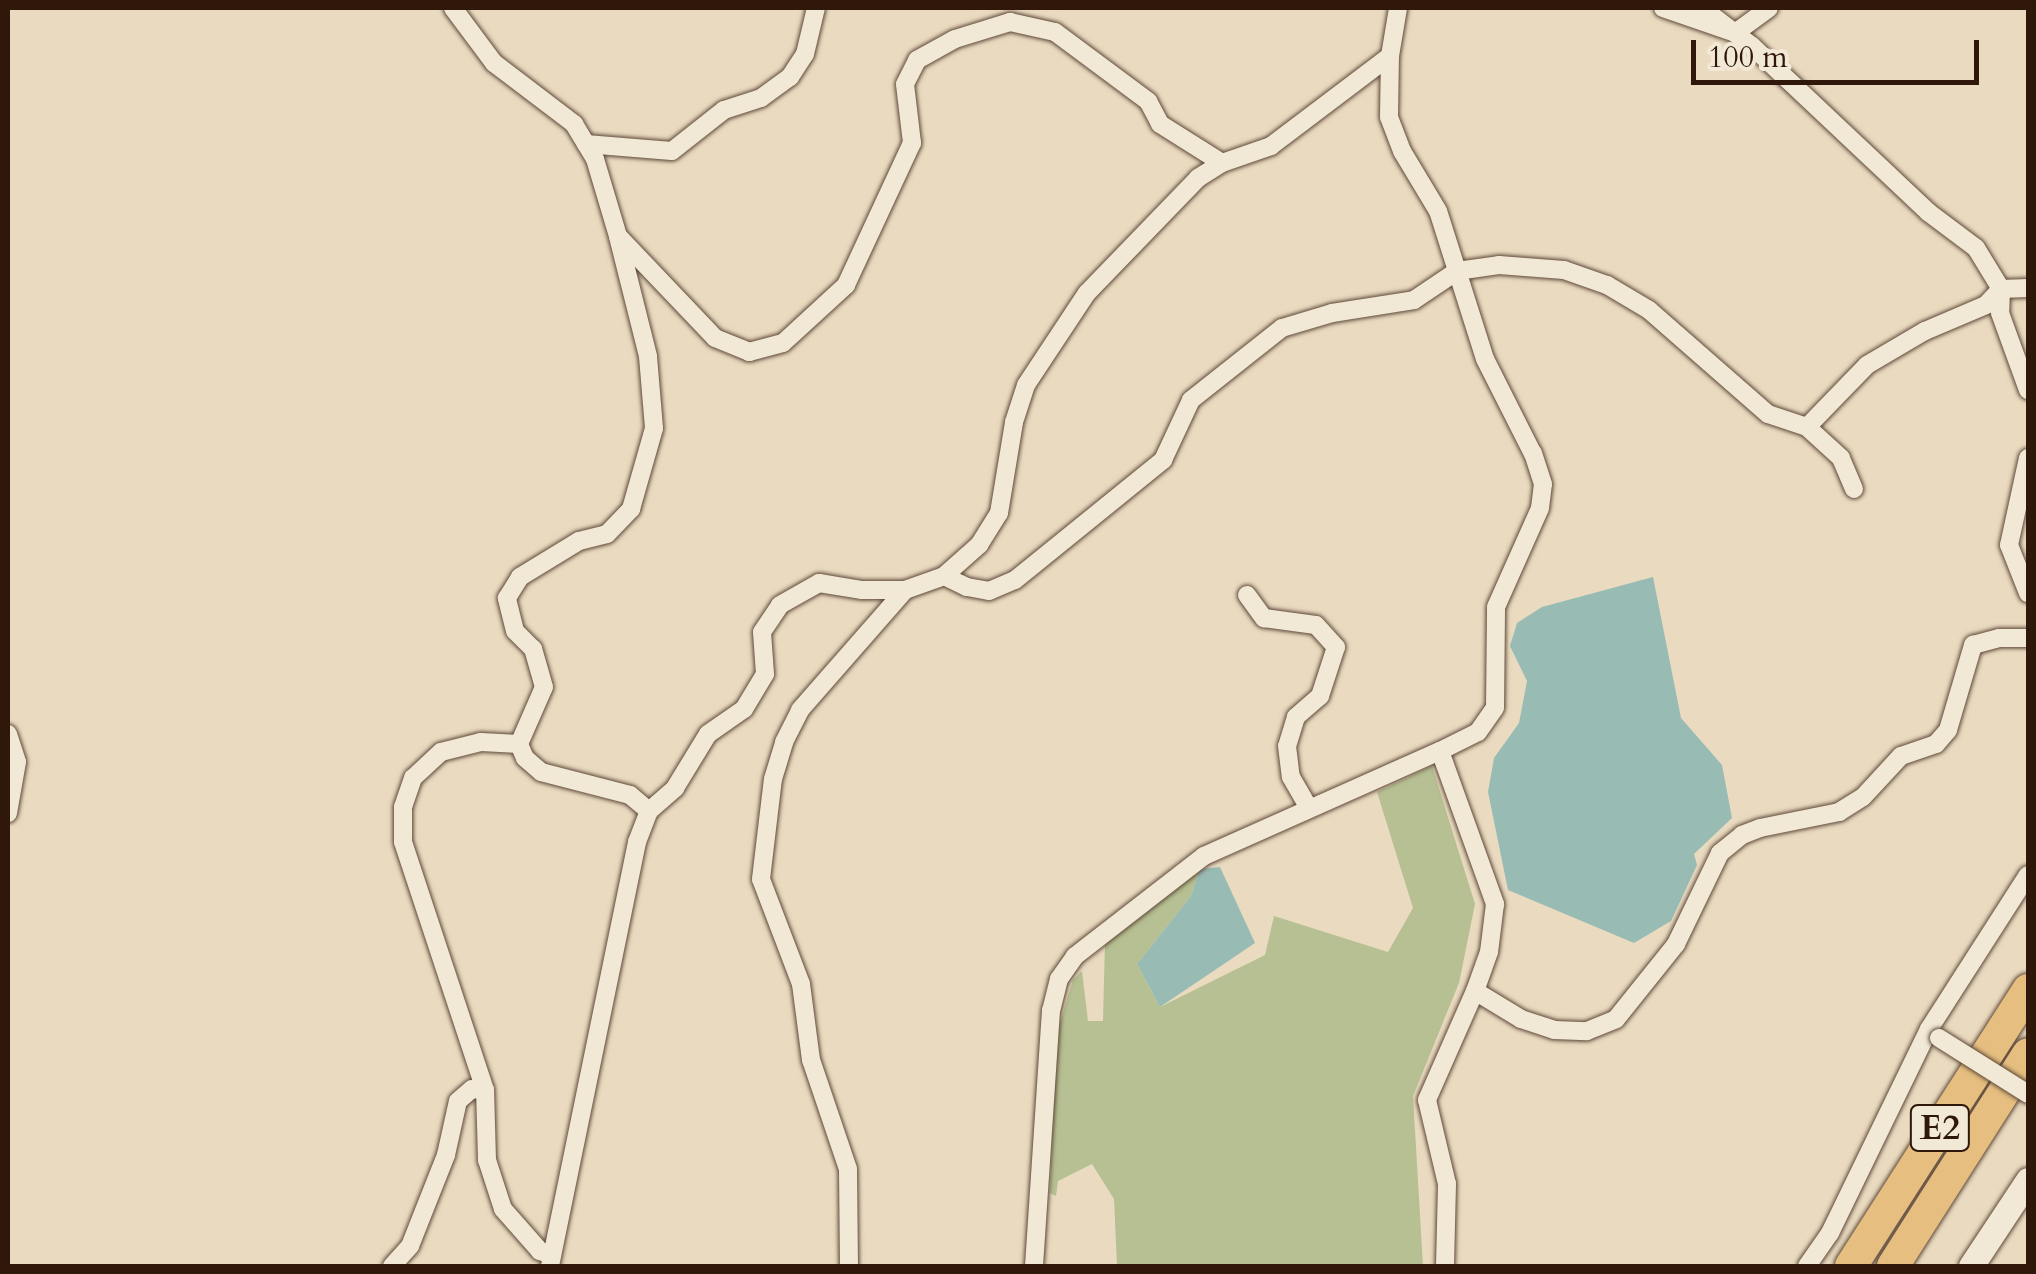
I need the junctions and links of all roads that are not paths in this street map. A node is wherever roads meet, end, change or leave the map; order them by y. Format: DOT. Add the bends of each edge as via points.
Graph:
graph roads {
  1 [pos="453,8"];
  2 [pos="816,8"];
  3 [pos="1398,8"];
  4 [pos="1663,8"];
  5 [pos="1702,8"];
  6 [pos="1769,8"];
  7 [pos="1735,33"];
  8 [pos="1390,56"];
  9 [pos="586,144"];
  10 [pos="1222,163"];
  11 [pos="618,236"];
  12 [pos="1458,271"];
  13 [pos="2028,288"];
  14 [pos="2001,289"];
  15 [pos="2028,390"];
  16 [pos="1807,426"];
  17 [pos="2028,458"];
  18 [pos="1854,489"];
  19 [pos="944,576"];
  20 [pos="905,590"];
  21 [pos="2028,593"];
  22 [pos="1247,594"];
  23 [pos="2028,638"];
  24 [pos="8,734"];
  25 [pos="520,744"];
  26 [pos="1440,751"];
  27 [pos="1308,808"];
  28 [pos="650,811"];
  29 [pos="8,814"];
  30 [pos="2028,875"];
  31 [pos="2028,990"];
  32 [pos="1475,991"];
  33 [pos="1934,1034"];
  34 [pos="2028,1054"];
  35 [pos="485,1090"];
  36 [pos="2028,1094"];
  37 [pos="2028,1180"];
  38 [pos="551,1260"];
  39 [pos="392,1266"];
  40 [pos="848,1266"];
  41 [pos="1034,1266"];
  42 [pos="1444,1266"];
  43 [pos="1807,1266"];
  44 [pos="1851,1266"];
  45 [pos="1892,1266"];
  46 [pos="1971,1266"];
  1 -- 9 [label="street" via="494,63 574,124"];
  2 -- 9 [label="street" via="790,77 761,98 724,110 672,151"];
  3 -- 8 [label="street"];
  4 -- 7 [label="street"];
  5 -- 7 [label="street"];
  6 -- 7 [label="street"];
  7 -- 14 [label="street" via="1928,212 1976,248"];
  8 -- 10 [label="street" via="1271,146"];
  8 -- 12 [label="street" via="1389,117 1438,212"];
  9 -- 11 [label="street"];
  10 -- 11 [label="street" via="1160,124 1148,101 1055,32 1010,22 954,39 917,60 905,84 912,143 846,285 783,343 749,352 714,338"];
  10 -- 19 [label="street" via="1198,178 1086,293 1026,385 1000,514"];
  11 -- 25 [label="street" via="648,356 654,428 631,509 607,534 579,541 520,577 507,598 515,631 532,650 544,686"];
  12 -- 16 [label="street" via="1564,270 1607,284 1649,310 1768,414"];
  12 -- 19 [label="street" via="1414,300 1282,328 1192,400 1163,460 1015,580 989,590"];
  12 -- 26 [label="street" via="1485,359 1542,484 1540,508 1496,607 1495,708 1478,732"];
  13 -- 14 [label="street"];
  14 -- 15 [label="street" via="2000,313"];
  14 -- 16 [label="street" via="1986,305 1866,365"];
  16 -- 18 [label="street" via="1841,458"];
  17 -- 21 [label="street" via="2010,545"];
  19 -- 20 [label="street"];
  20 -- 28 [label="street" via="819,584 780,605 762,632 765,674 744,710 708,734 675,788"];
  20 -- 40 [label="street" via="800,710 784,742 761,880 801,984 811,1060 848,1169"];
  22 -- 27 [label="street" via="1264,618 1316,625 1336,646 1320,696 1296,718 1287,746 1292,777"];
  23 -- 32 [label="street" via="1973,645 1948,730 1936,744 1901,756 1863,797 1839,812 1760,828 1720,852 1676,944 1616,1020 1587,1031 1554,1030"];
  24 -- 29 [label="street" via="17,762"];
  25 -- 28 [label="street" via="541,772 630,795"];
  25 -- 35 [label="street" via="482,742 441,752 413,778 402,807 403,842"];
  26 -- 27 [label="street"];
  26 -- 32 [label="street" via="1495,904"];
  27 -- 41 [label="street" via="1204,856 1075,956 1059,979 1051,1011"];
  28 -- 38 [label="street" via="637,842"];
  30 -- 33 [label="street"];
  31 -- 44 [label="highway, E2"];
  32 -- 42 [label="street" via="1427,1100 1447,1184"];
  33 -- 36 [label="street, bridge"];
  33 -- 43 [label="street"];
  34 -- 45 [label="highway, E2"];
  35 -- 38 [label="street" via="487,1160 503,1209"];
  35 -- 39 [label="street" via="472,1089 458,1101 446,1154 410,1246"];
  37 -- 46 [label="street"];
}
